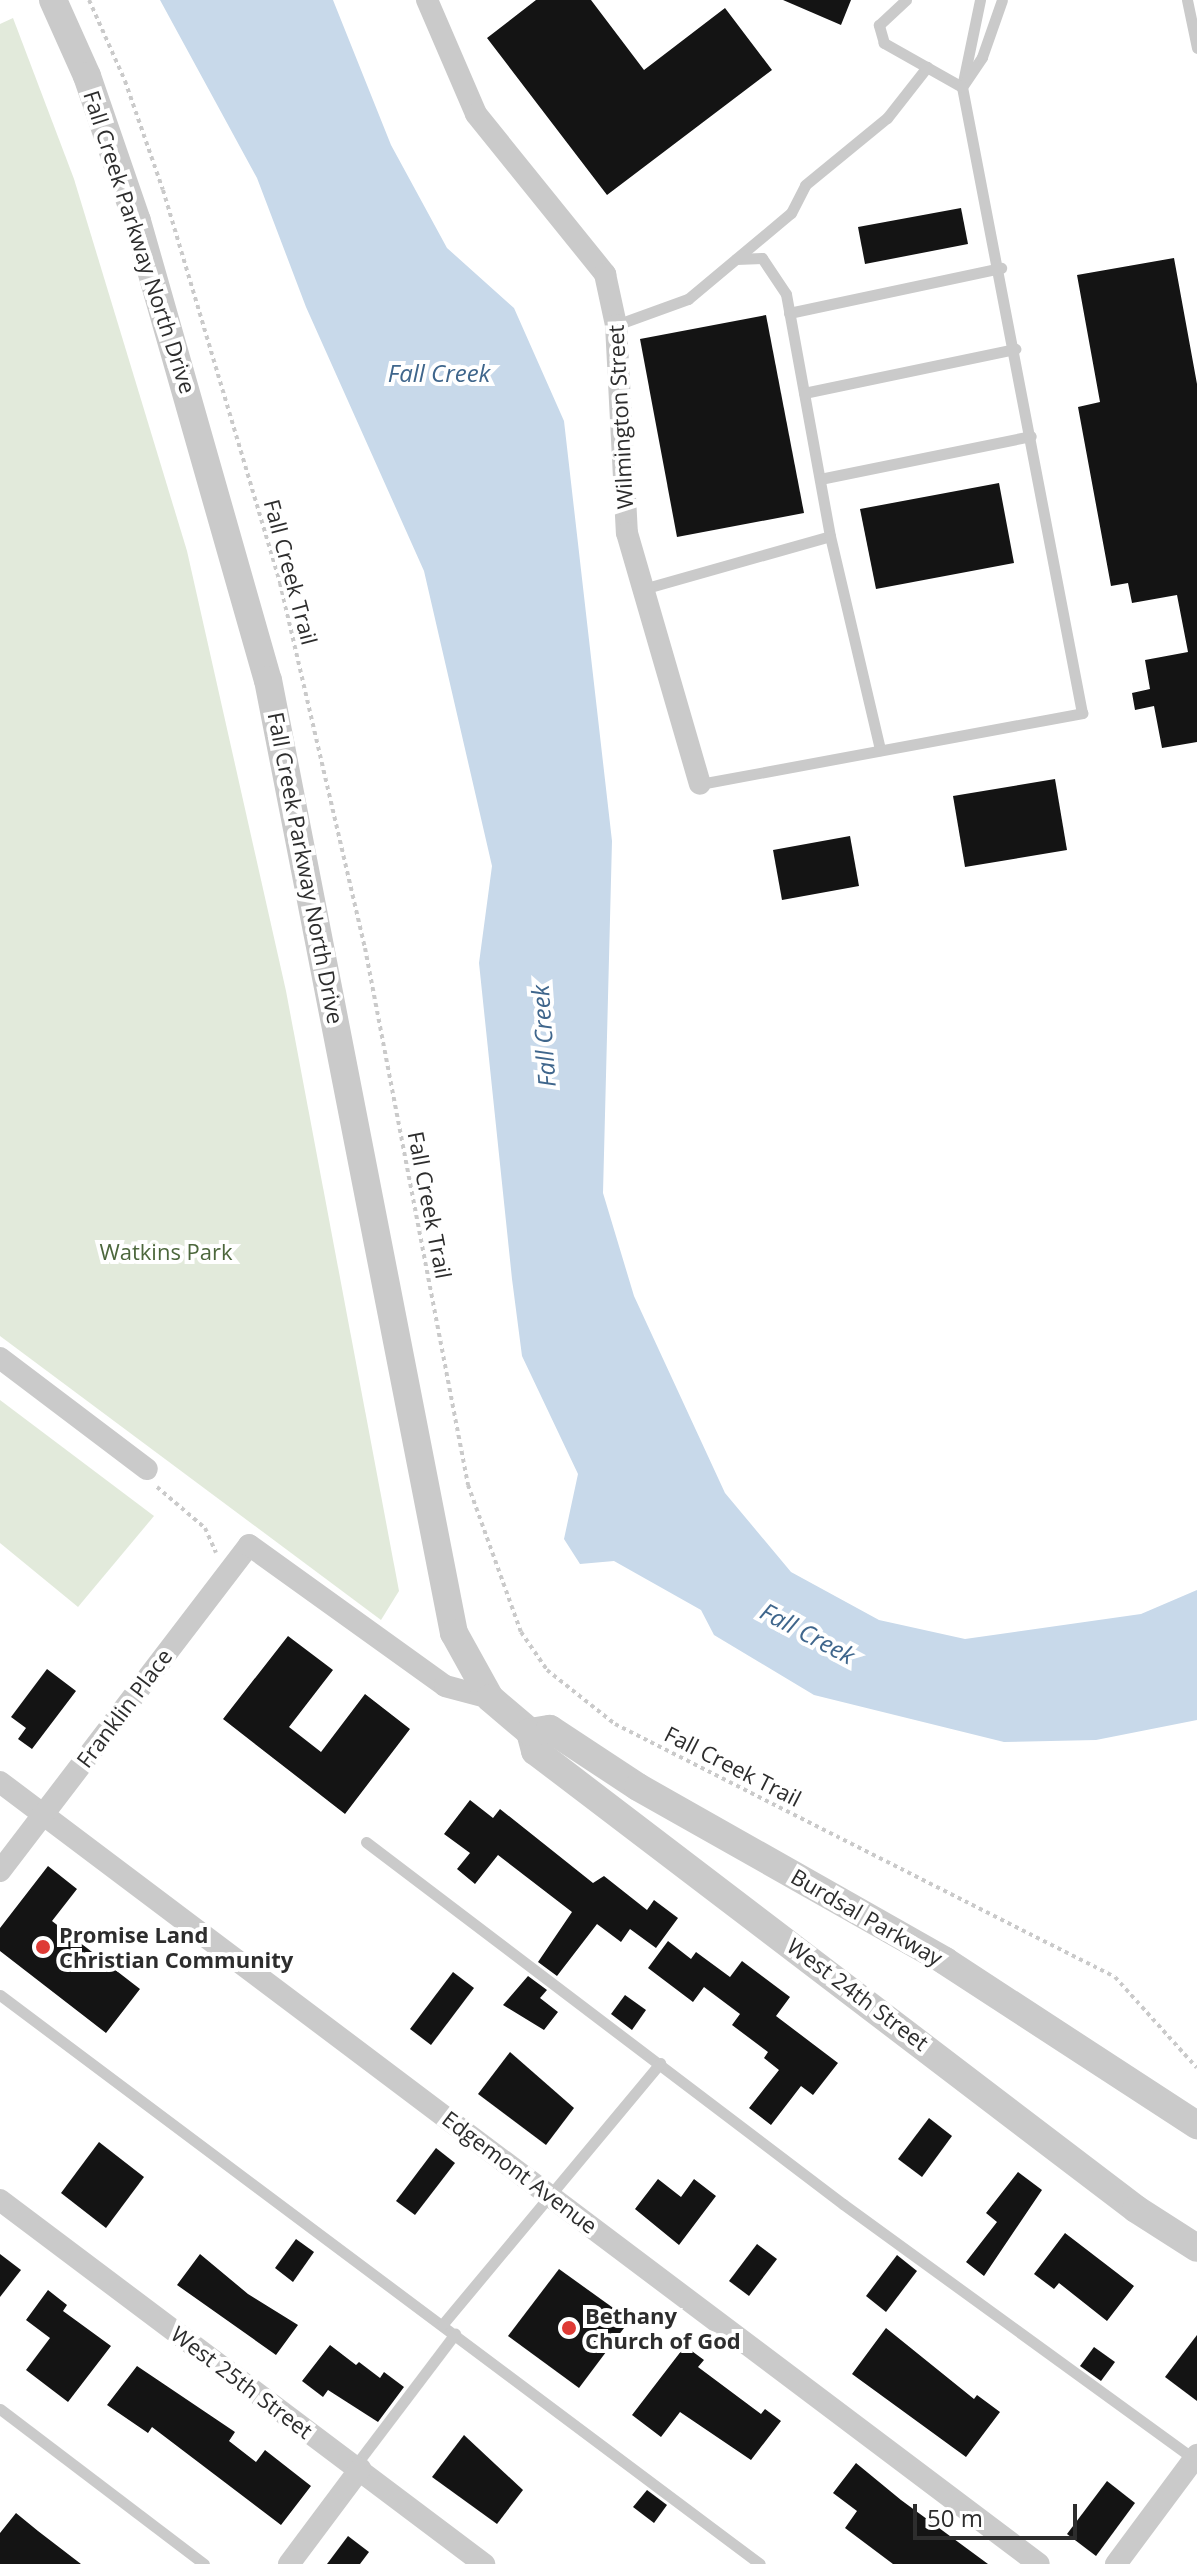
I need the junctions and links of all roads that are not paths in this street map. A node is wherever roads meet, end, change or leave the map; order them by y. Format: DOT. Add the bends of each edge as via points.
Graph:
graph roads {
  1 [pos="53,0"];
  2 [pos="427,0"];
  3 [pos="906,0"];
  4 [pos="980,0"];
  5 [pos="1002,0"];
  6 [pos="1187,0"];
  7 [pos="1197,48"];
  8 [pos="927,67"];
  9 [pos="962,87"];
  10 [pos="772,229"];
  11 [pos="762,258"];
  12 [pos="736,259"];
  13 [pos="1001,268"];
  14 [pos="789,313"];
  15 [pos="616,325"];
  16 [pos="1015,349"];
  17 [pos="804,393"];
  18 [pos="1031,436"];
  19 [pos="820,479"];
  20 [pos="830,536"];
  21 [pos="643,589"];
  22 [pos="880,750"];
  23 [pos="700,784"];
  24 [pos="0,1358"];
  25 [pos="147,1469"];
  26 [pos="490,1698"];
  27 [pos="530,1732"];
  28 [pos="0,1782"];
  29 [pos="44,1814"];
  30 [pos="366,1842"];
  31 [pos="0,1871"];
  32 [pos="0,1995"];
  33 [pos="660,2063"];
  34 [pos="1197,2125"];
  35 [pos="552,2196"];
  36 [pos="0,2200"];
  37 [pos="1197,2248"];
  38 [pos="442,2325"];
  39 [pos="455,2334"];
  40 [pos="0,2409"];
  41 [pos="1196,2457"];
  42 [pos="357,2468"];
  43 [pos="204,2564"];
  44 [pos="289,2564"];
  45 [pos="484,2564"];
  46 [pos="760,2564"];
  47 [pos="1039,2564"];
  48 [pos="1116,2564"];
  1 -- 26 [label="street, Fall Creek Parkway North Drive" via="87,76 137,221 243,583 309,872 454,1633"];
  2 -- 15 [label="street, Wilmington Street" via="476,114 605,274"];
  3 -- 8 [label="lane" via="879,25 884,43"];
  4 -- 9 [label="lane"];
  5 -- 9 [label="lane" via="982,57"];
  6 -- 7 [label="lane"];
  8 -- 9 [label="lane"];
  8 -- 10 [label="lane" via="887,118 805,185 791,213"];
  9 -- 13 [label="lane"];
  10 -- 11 [label="lane"];
  10 -- 12 [label="lane"];
  11 -- 12 [label="lane"];
  11 -- 14 [label="lane" via="786,294"];
  12 -- 15 [label="lane" via="688,299"];
  13 -- 14 [label="lane"];
  13 -- 16 [label="lane"];
  14 -- 17 [label="lane"];
  15 -- 21 [label="street, Wilmington Street" via="627,533"];
  16 -- 17 [label="lane"];
  16 -- 18 [label="lane"];
  17 -- 19 [label="lane"];
  18 -- 19 [label="lane"];
  18 -- 22 [label="lane" via="1082,713"];
  19 -- 20 [label="lane"];
  20 -- 21 [label="lane"];
  20 -- 22 [label="lane"];
  21 -- 23 [label="street, Wilmington Street"];
  22 -- 23 [label="lane"];
  24 -- 25 [label="street"];
  26 -- 27 [label="street, Fall Creek Parkway North Drive"];
  26 -- 29 [label="street, Franklin Place" via="445,1686 249,1545"];
  27 -- 34 [label="street, Burdsal Parkway" via="550,1729 638,1787 945,1961"];
  27 -- 37 [label="street, West 24th Street" via="535,1751 1136,2209"];
  28 -- 29 [label="street, Edgemont Avenue"];
  29 -- 31 [label="street, Franklin Place"];
  29 -- 35 [label="street, Edgemont Avenue"];
  30 -- 33 [label="lane"];
  32 -- 38 [label="lane"];
  33 -- 35 [label="lane"];
  33 -- 41 [label="lane" via="843,2204"];
  35 -- 38 [label="lane"];
  35 -- 47 [label="street, Edgemont Avenue"];
  36 -- 42 [label="street, West 25th Street"];
  38 -- 39 [label="lane"];
  39 -- 42 [label="lane"];
  39 -- 46 [label="lane"];
  40 -- 43 [label="lane"];
  41 -- 48 [label="street"];
  42 -- 44 [label="street"];
  42 -- 45 [label="street, West 25th Street"];
}
